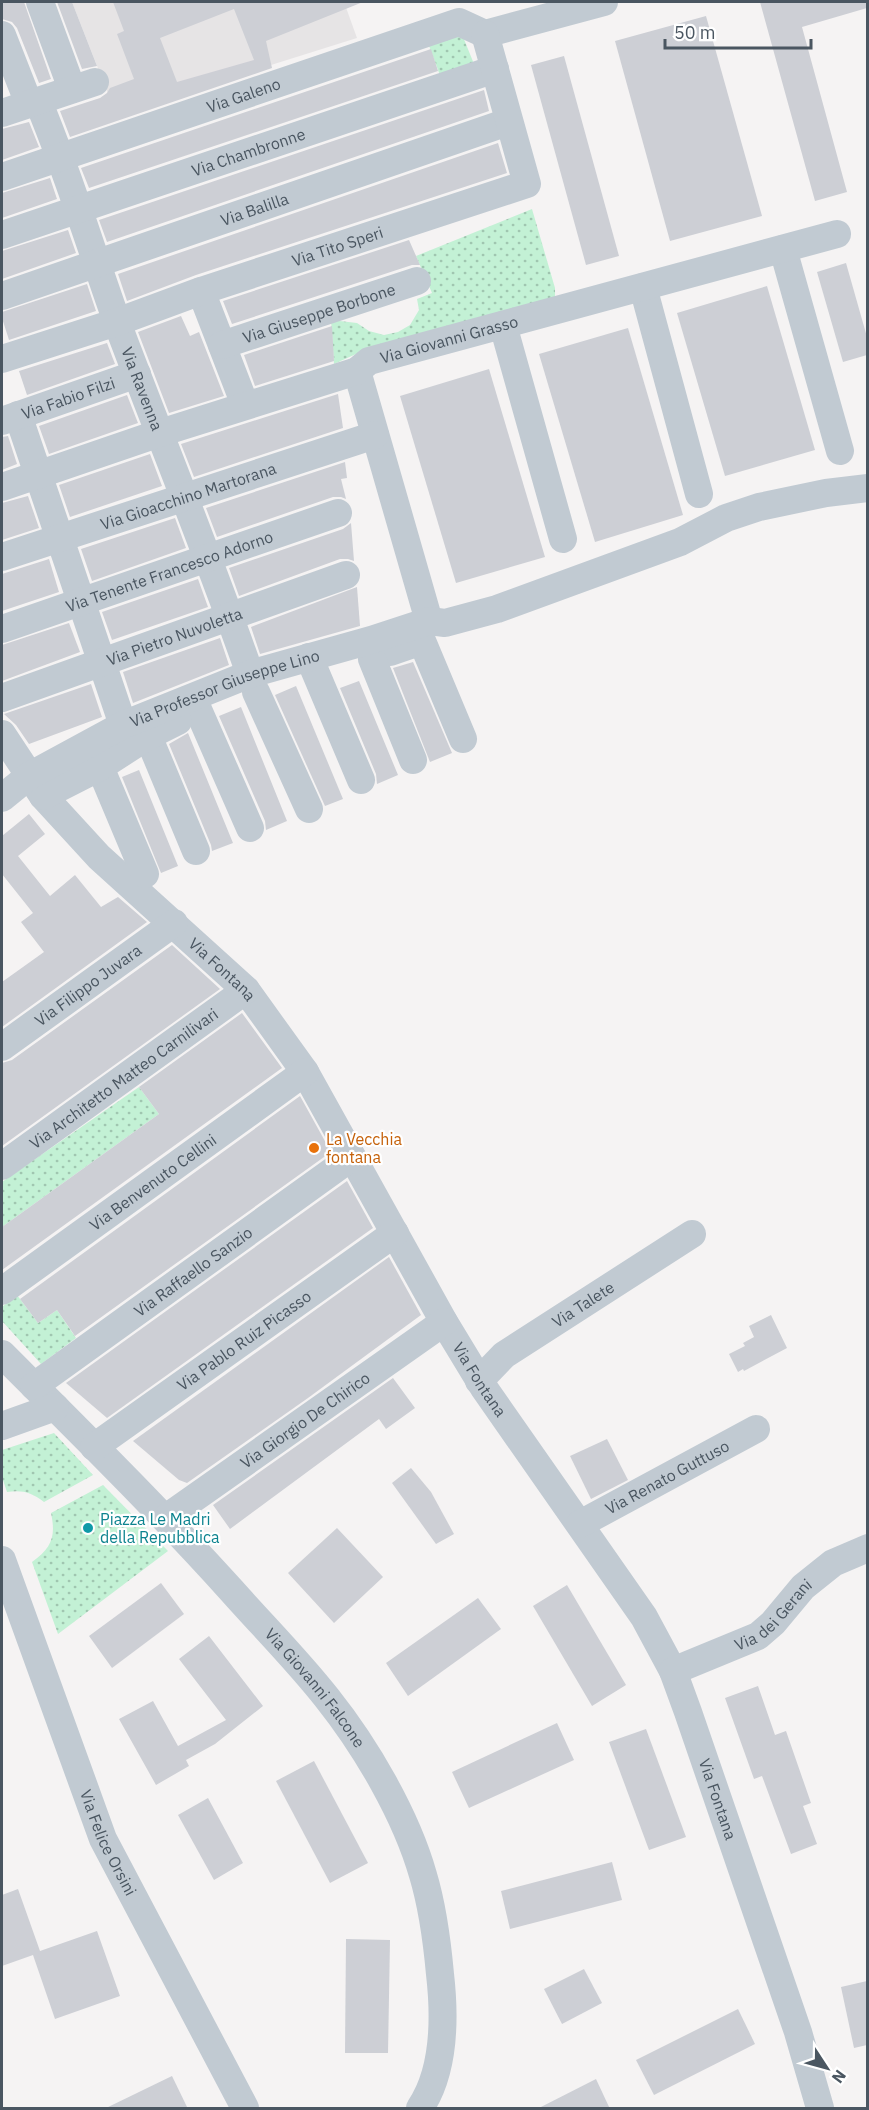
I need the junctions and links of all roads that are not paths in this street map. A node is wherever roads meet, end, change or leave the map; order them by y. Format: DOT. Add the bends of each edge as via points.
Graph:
graph roads {
  1 [pos="40,2"];
  2 [pos="604,2"];
  3 [pos="485,34"];
  4 [pos="2,35"];
  5 [pos="495,69"];
  6 [pos="34,103"];
  7 [pos="2,113"];
  8 [pos="508,122"];
  9 [pos="61,157"];
  10 [pos="2,177"];
  11 [pos="80,209"];
  12 [pos="837,234"];
  13 [pos="2,236"];
  14 [pos="783,249"];
  15 [pos="97,263"];
  16 [pos="417,281"];
  17 [pos="643,287"];
  18 [pos="201,291"];
  19 [pos="2,296"];
  20 [pos="117,322"];
  21 [pos="503,325"];
  22 [pos="222,345"];
  23 [pos="2,359"];
  24 [pos="357,371"];
  25 [pos="137,374"];
  26 [pos="245,405"];
  27 [pos="10,418"];
  28 [pos="159,433"];
  29 [pos="375,435"];
  30 [pos="840,451"];
  31 [pos="38,475"];
  32 [pos="2,487"];
  33 [pos="867,488"];
  34 [pos="699,494"];
  35 [pos="184,497"];
  36 [pos="338,513"];
  37 [pos="60,538"];
  38 [pos="563,539"];
  39 [pos="2,557"];
  40 [pos="207,558"];
  41 [pos="346,576"];
  42 [pos="81,602"];
  43 [pos="230,617"];
  44 [pos="429,621"];
  45 [pos="2,629"];
  46 [pos="372,659"];
  47 [pos="102,663"];
  48 [pos="313,666"];
  49 [pos="253,683"];
  50 [pos="2,698"];
  51 [pos="196,705"];
  52 [pos="135,730"];
  53 [pos="2,734"];
  54 [pos="463,739"];
  55 [pos="412,760"];
  56 [pos="100,767"];
  57 [pos="361,780"];
  58 [pos="36,786"];
  59 [pos="2,798"];
  60 [pos="309,809"];
  61 [pos="250,828"];
  62 [pos="196,851"];
  63 [pos="145,874"];
  64 [pos="174,923"];
  65 [pos="246,990"];
  66 [pos="2,1047"];
  67 [pos="305,1072"];
  68 [pos="352,1157"];
  69 [pos="2,1166"];
  70 [pos="395,1233"];
  71 [pos="692,1234"];
  72 [pos="2,1291"];
  73 [pos="444,1322"];
  74 [pos="2,1354"];
  75 [pos="479,1381"];
  76 [pos="34,1386"];
  77 [pos="56,1407"];
  78 [pos="2,1426"];
  79 [pos="756,1429"];
  80 [pos="94,1446"];
  81 [pos="166,1518"];
  82 [pos="580,1524"];
  83 [pos="867,1548"];
  84 [pos="2,1560"];
  85 [pos="9,1602"];
  86 [pos="673,1671"];
  87 [pos="245,2109"];
  88 [pos="420,2109"];
  89 [pos="820,2109"];
  1 -- 6 [label="street" via="84,85"];
  2 -- 3 [label="street"];
  3 -- 5 [label="street, Via Tito Speri"];
  3 -- 9 [label="street, Via Galeno" via="459,22"];
  4 -- 6 [label="street, Via Ravenna"];
  5 -- 8 [label="street, Via Tito Speri"];
  5 -- 11 [label="street, Via Chambronne"];
  6 -- 7 [label="street"];
  6 -- 9 [label="street, Via Ravenna"];
  8 -- 15 [label="street, Via Balilla"];
  8 -- 18 [label="street, Via Tito Speri" via="527,184"];
  9 -- 10 [label="street, Via Galeno"];
  9 -- 11 [label="street, Via Ravenna"];
  11 -- 13 [label="street, Via Chambronne"];
  11 -- 15 [label="street, Via Ravenna"];
  12 -- 14 [label="street, Via Giovanni Grasso"];
  14 -- 17 [label="street, Via Giovanni Grasso"];
  14 -- 30 [label="street"];
  15 -- 19 [label="street, Via Balilla"];
  15 -- 20 [label="street, Via Ravenna"];
  16 -- 22 [label="street, Via Giuseppe Borbone"];
  17 -- 21 [label="street, Via Giovanni Grasso"];
  17 -- 34 [label="street"];
  18 -- 20 [label="street, Via Tito Speri"];
  18 -- 22 [label="street"];
  20 -- 23 [label="street, Via Tito Speri"];
  20 -- 25 [label="street, Via Ravenna"];
  21 -- 24 [label="street, Via Giovanni Grasso" via="369,362"];
  21 -- 38 [label="street"];
  22 -- 26 [label="street"];
  24 -- 26 [label="street, Via Giovanni Grasso"];
  24 -- 29 [label="street"];
  25 -- 27 [label="street, Via Fabio Filzi"];
  25 -- 28 [label="street, Via Ravenna"];
  26 -- 28 [label="street, Via Giovanni Grasso"];
  27 -- 31 [label="street"];
  28 -- 31 [label="street, Via Giovanni Grasso"];
  28 -- 35 [label="street, Via Ravenna"];
  29 -- 35 [label="street, Via Gioacchino Martorana"];
  29 -- 44 [label="street"];
  31 -- 32 [label="street, Via Giovanni Grasso"];
  31 -- 37 [label="street"];
  33 -- 44 [label="street, Via Professor Giuseppe Lino" via="759,507 680,542 497,609 445,623"];
  35 -- 37 [label="street, Via Gioacchino Martorana"];
  35 -- 40 [label="street, Via Ravenna"];
  36 -- 40 [label="street, Via Tenente Francesco Adorno"];
  37 -- 39 [label="street, Via Gioacchino Martorana"];
  37 -- 42 [label="street"];
  40 -- 42 [label="street, Via Tenente Francesco Adorno"];
  40 -- 43 [label="street, Via Ravenna"];
  41 -- 43 [label="street, Via Pietro Nuvoletta"];
  42 -- 45 [label="street, Via Tenente Francesco Adorno"];
  42 -- 47 [label="street"];
  43 -- 47 [label="street, Via Pietro Nuvoletta"];
  43 -- 49 [label="street, Via Ravenna"];
  44 -- 48 [label="street, Via Professor Giuseppe Lino"];
  46 -- 48 [label="street"];
  46 -- 54 [label="street" via="422,641"];
  46 -- 55 [label="street"];
  47 -- 50 [label="street, Via Pietro Nuvoletta"];
  47 -- 52 [label="street"];
  48 -- 49 [label="street, Via Professor Giuseppe Lino"];
  48 -- 57 [label="street"];
  49 -- 51 [label="street, Via Professor Giuseppe Lino"];
  49 -- 60 [label="street, Via Ravenna"];
  51 -- 52 [label="street, Via Professor Giuseppe Lino"];
  51 -- 61 [label="street"];
  52 -- 56 [label="street"];
  52 -- 58 [label="street, Via Professor Giuseppe Lino"];
  52 -- 62 [label="street"];
  53 -- 58 [label="street, Via Fontana"];
  56 -- 58 [label="street"];
  56 -- 63 [label="street"];
  58 -- 59 [label="street"];
  58 -- 64 [label="street, Via Fontana" via="99,857"];
  64 -- 65 [label="street, Via Fontana"];
  64 -- 66 [label="street, Via Filippo Juvara"];
  65 -- 67 [label="street, Via Fontana"];
  65 -- 69 [label="street, Via Architetto Matteo Carnilivari"];
  67 -- 68 [label="street, Via Fontana"];
  67 -- 72 [label="street, Via Benvenuto Cellini"];
  68 -- 70 [label="street, Via Fontana"];
  68 -- 76 [label="street, Via Raffaello Sanzio"];
  70 -- 73 [label="street, Via Fontana"];
  70 -- 80 [label="street, Via Pablo Ruiz Picasso"];
  71 -- 75 [label="street, Via Talete" via="504,1355"];
  73 -- 75 [label="street, Via Fontana"];
  73 -- 81 [label="street, Via Giorgio De Chirico"];
  74 -- 76 [label="street, Via Giovanni Falcone"];
  75 -- 82 [label="street, Via Fontana"];
  76 -- 77 [label="street, Via Giovanni Falcone"];
  77 -- 78 [label="street"];
  77 -- 80 [label="street, Via Giovanni Falcone"];
  79 -- 82 [label="street, Via Renato Guttuso"];
  80 -- 81 [label="street, Via Giovanni Falcone"];
  81 -- 88 [label="street, Via Giovanni Falcone" via="327,1698 371,1761 405,1826 423,1874 436,1929 442,1993 441,2049 428,2097"];
  82 -- 86 [label="street, Via Fontana" via="644,1617"];
  83 -- 86 [label="street, Via dei Gerani" via="834,1563 803,1587 758,1636"];
  84 -- 85 [label="street, Via Felice Orsini"];
  85 -- 87 [label="street, Via Felice Orsini" via="103,1839"];
  86 -- 89 [label="street, Via Fontana" via="798,2032"];
}
